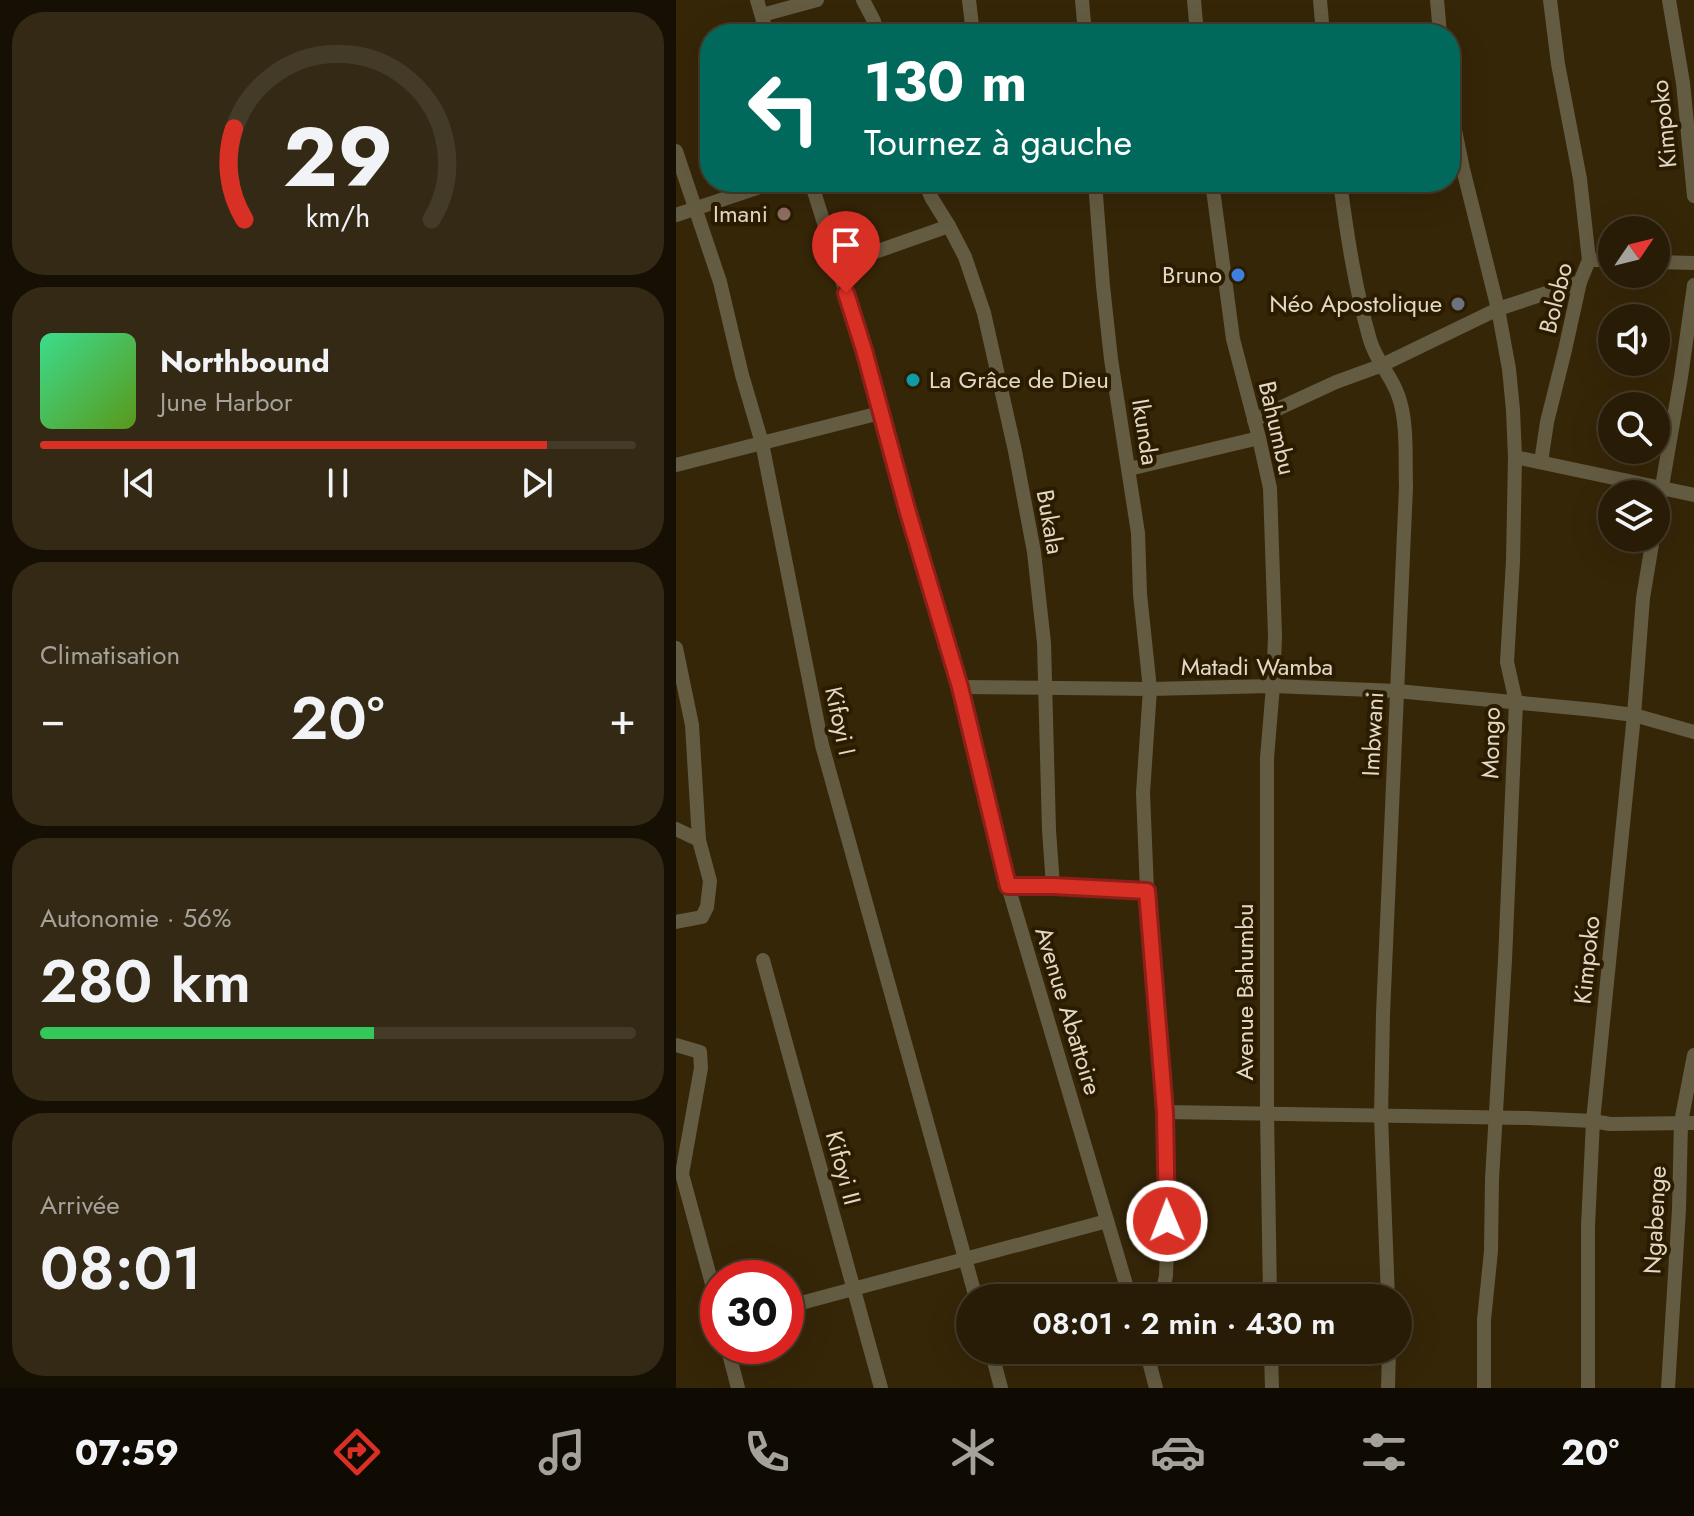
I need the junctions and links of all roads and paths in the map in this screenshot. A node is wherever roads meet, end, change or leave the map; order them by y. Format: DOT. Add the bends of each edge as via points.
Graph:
graph roads {
  1 [pos="757,0"];
  2 [pos="817,0"];
  3 [pos="863,0"];
  4 [pos="969,0"];
  5 [pos="1082,0"];
  6 [pos="1194,0"];
  7 [pos="1320,0"];
  8 [pos="1437,0"];
  9 [pos="1550,0"];
  10 [pos="1669,0"];
  11 [pos="762,15"];
  12 [pos="764,24"];
  13 [pos="875,24"];
  14 [pos="972,24"];
  15 [pos="1084,24"];
  16 [pos="1196,24"];
  17 [pos="1322,24"];
  18 [pos="1439,24"];
  19 [pos="676,151"];
  20 [pos="1460,154"];
  21 [pos="746,192"];
  22 [pos="814,192"];
  23 [pos="929,192"];
  24 [pos="1096,192"];
  25 [pos="1213,192"];
  26 [pos="1341,192"];
  27 [pos="1694,196"];
  28 [pos="696,209"];
  29 [pos="676,215"];
  30 [pos="949,226"];
  31 [pos="1589,260"];
  32 [pos="1598,260"];
  33 [pos="1670,262"];
  34 [pos="1694,263"];
  35 [pos="838,265"];
  36 [pos="1580,282"];
  37 [pos="1694,285"];
  38 [pos="1498,309"];
  39 [pos="1380,366"];
  40 [pos="880,413"];
  41 [pos="1254,420"];
  42 [pos="1259,438"];
  43 [pos="762,443"];
  44 [pos="1515,457"];
  45 [pos="1541,462"];
  46 [pos="676,465"];
  47 [pos="1129,469"];
  48 [pos="1619,480"];
  49 [pos="1663,480"];
  50 [pos="1670,490"];
  51 [pos="1694,495"];
  52 [pos="1651,552"];
  53 [pos="676,648"];
  54 [pos="1273,686"];
  55 [pos="960,687"];
  56 [pos="1045,688"];
  57 [pos="1150,689"];
  58 [pos="1397,691"];
  59 [pos="1516,702"];
  60 [pos="1634,715"];
  61 [pos="1694,732"];
  62 [pos="676,829"];
  63 [pos="699,840"];
  64 [pos="1008,886"];
  65 [pos="1053,886"];
  66 [pos="1147,891"];
  67 [pos="676,922"];
  68 [pos="763,960"];
  69 [pos="676,1045"];
  70 [pos="1694,1055"];
  71 [pos="1165,1112"];
  72 [pos="1267,1112"];
  73 [pos="1381,1117"];
  74 [pos="1495,1119"];
  75 [pos="1593,1121"];
  76 [pos="1687,1122"];
  77 [pos="679,1173"];
  78 [pos="1107,1221"];
  79 [pos="965,1258"];
  80 [pos="705,1260"];
  81 [pos="972,1284"];
  82 [pos="1126,1284"];
  83 [pos="1164,1284"];
  84 [pos="1270,1284"];
  85 [pos="1387,1284"];
  86 [pos="854,1290"];
  87 [pos="804,1302"];
  88 [pos="732,1364"];
  89 [pos="995,1364"];
  90 [pos="1150,1364"];
  91 [pos="1271,1364"];
  92 [pos="1389,1364"];
  93 [pos="738,1388"];
  94 [pos="881,1388"];
  95 [pos="1001,1388"];
  96 [pos="1156,1388"];
  97 [pos="1272,1388"];
  98 [pos="1388,1388"];
  99 [pos="1484,1388"];
  100 [pos="1588,1388"];
  101 [pos="1668,1388"];
  1 -- 11 [label="street"];
  2 -- 11 [label="street"];
  3 -- 13 [label="street"];
  4 -- 14 [label="street"];
  5 -- 15 [label="street"];
  6 -- 16 [label="street"];
  7 -- 17 [label="street"];
  8 -- 18 [label="street"];
  9 -- 31 [label="street, Bolobo"];
  10 -- 27 [label="street, Kimpoko"];
  11 -- 12 [label="street"];
  19 -- 28 [label="street, Kifoyi I"];
  20 -- 38 [label="street, Mongo"];
  21 -- 28 [label="street"];
  22 -- 35 [label="street, Avenue Abattoire"];
  23 -- 30 [label="street, Bukala"];
  24 -- 47 [label="street, Ikunda" via="1103,286"];
  25 -- 41 [label="street, Bahumbu" via="1233,339"];
  26 -- 39 [label="street, Imbwani" via="1357,289"];
  28 -- 29 [label="street"];
  28 -- 43 [label="street, Kifoyi I"];
  30 -- 35 [label="street"];
  30 -- 56 [label="street, Bukala" via="984,313 1015,451 1034,552"];
  31 -- 32 [label="street"];
  31 -- 36 [label="street, Bolobo"];
  33 -- 34 [label="street"];
  35 -- 40 [label="street, Avenue Abattoire"];
  36 -- 38 [label="street"];
  36 -- 45 [label="street, Bolobo"];
  37 -- 49 [label="street"];
  38 -- 39 [label="street"];
  38 -- 44 [label="street, Mongo" via="1509,369"];
  39 -- 41 [label="street"];
  39 -- 58 [label="street, Imbwani" via="1398,394 1404,427"];
  40 -- 43 [label="street"];
  40 -- 55 [label="street, Avenue Abattoire"];
  41 -- 42 [label="street, Bahumbu"];
  42 -- 47 [label="street"];
  42 -- 54 [label="street, Bahumbu" via="1270,488"];
  43 -- 46 [label="street"];
  43 -- 79 [label="street, Kifoyi I" via="822,745"];
  44 -- 45 [label="street"];
  44 -- 59 [label="street, Mongo" via="1507,662"];
  45 -- 48 [label="street"];
  47 -- 57 [label="street, Ikunda"];
  50 -- 51 [label="street"];
  52 -- 60 [label="street, Kimpoko"];
  53 -- 63 [label="street" via="692,725"];
  54 -- 57 [label="street, Matadi Wamba"];
  54 -- 58 [label="street, Matadi Wamba"];
  54 -- 72 [label="street, Avenue Bahumbu" via="1267,758"];
  55 -- 56 [label="street, Matadi Wamba"];
  55 -- 64 [label="street, Avenue Abattoire"];
  56 -- 57 [label="street, Matadi Wamba"];
  56 -- 65 [label="street, Bukala"];
  57 -- 66 [label="street, Ikunda" via="1143,793"];
  58 -- 59 [label="street, Matadi Wamba"];
  58 -- 73 [label="street, Imbwani"];
  59 -- 60 [label="street, Matadi Wamba"];
  59 -- 74 [label="street, Mongo"];
  60 -- 61 [label="street, Matadi Wamba"];
  60 -- 75 [label="street, Kimpoko"];
  62 -- 63 [label="street"];
  63 -- 67 [label="street" via="710,881 707,907 702,917"];
  64 -- 65 [label="street"];
  64 -- 78 [label="street, Avenue Abattoire"];
  65 -- 66 [label="street"];
  66 -- 71 [label="street, Ikunda"];
  68 -- 86 [label="street, Kifoyi II"];
  69 -- 77 [label="street" via="700,1052 701,1068"];
  70 -- 76 [label="street, Ngabenge"];
  71 -- 72 [label="street"];
  71 -- 83 [label="street, Ikunda"];
  72 -- 73 [label="street"];
  72 -- 84 [label="street, Avenue Bahumbu"];
  73 -- 74 [label="street"];
  73 -- 85 [label="street, Imbwani"];
  74 -- 75 [label="street"];
  74 -- 99 [label="street, Mongo"];
  75 -- 76 [label="street"];
  75 -- 100 [label="street, Kimpoko"];
  76 -- 101 [label="street, Ngabenge"];
  77 -- 80 [label="street"];
  78 -- 79 [label="street"];
  78 -- 82 [label="street, Avenue Abattoire"];
  79 -- 81 [label="street, Kifoyi I"];
  79 -- 86 [label="street"];
  86 -- 87 [label="street"];
  86 -- 94 [label="street, Kifoyi II"];
  88 -- 93 [label="street"];
  89 -- 95 [label="street"];
  90 -- 96 [label="street"];
  91 -- 97 [label="street"];
  92 -- 98 [label="street"];
}
